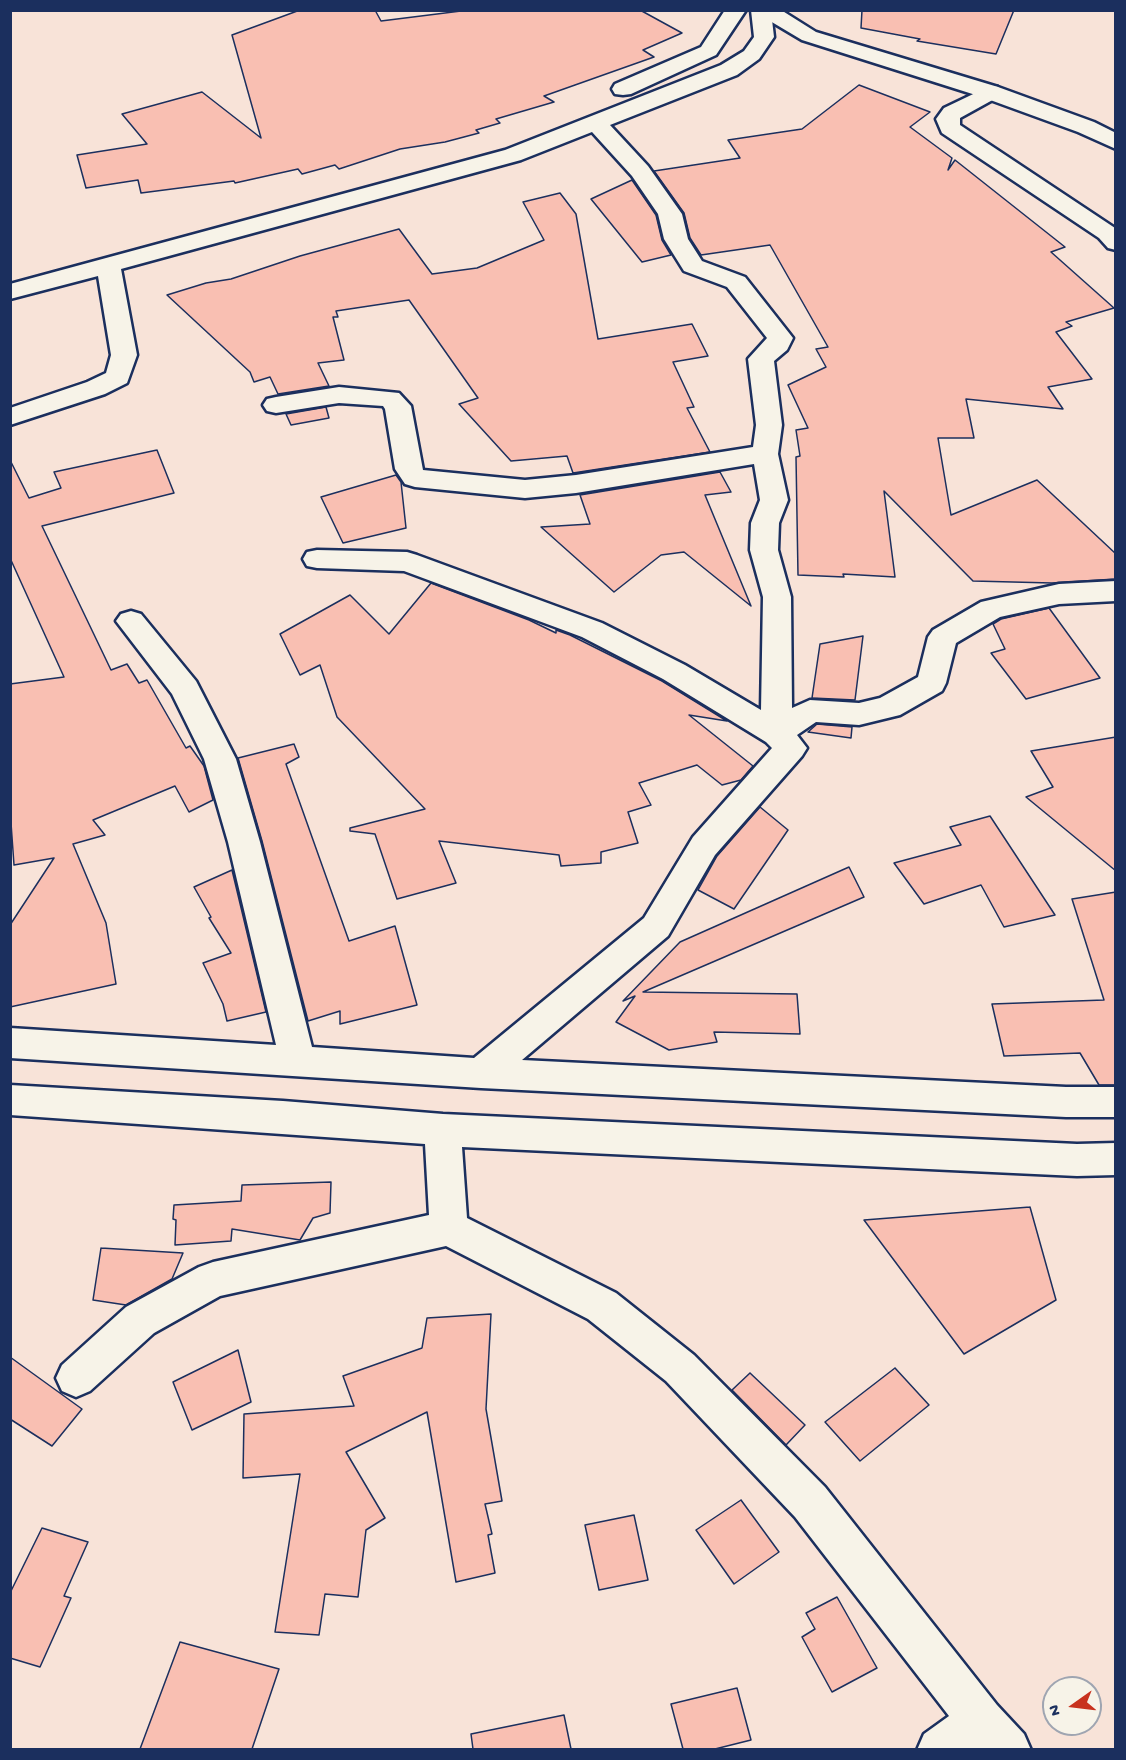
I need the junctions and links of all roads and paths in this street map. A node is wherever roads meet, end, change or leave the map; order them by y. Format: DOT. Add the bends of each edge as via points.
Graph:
graph roads {
  1 [pos="736,10"];
  2 [pos="783,10"];
  3 [pos="760,11"];
  4 [pos="769,11"];
  5 [pos="990,92"];
  6 [pos="1053,93"];
  7 [pos="597,124"];
  8 [pos="1116,142"];
  9 [pos="1116,243"];
  10 [pos="108,266"];
  11 [pos="10,270"];
  12 [pos="10,292"];
  13 [pos="276,405"];
  14 [pos="10,417"];
  15 [pos="765,454"];
  16 [pos="316,559"];
  17 [pos="1116,591"];
  18 [pos="131,621"];
  19 [pos="777,734"];
  20 [pos="10,1043"];
  21 [pos="298,1061"];
  22 [pos="481,1073"];
  23 [pos="10,1100"];
  24 [pos="1116,1102"];
  25 [pos="443,1130"];
  26 [pos="1116,1159"];
  27 [pos="449,1228"];
  28 [pos="76,1378"];
  29 [pos="994,1735"];
  30 [pos="940,1749"];
  1 -- 11 [label="street" via="709,51 572,112 457,150"];
  2 -- 6 [label="street"];
  3 -- 4 [label="street"];
  3 -- 7 [label="street" via="764,37 752,55 729,70"];
  4 -- 5 [label="street" via="809,36"];
  5 -- 8 [label="street"];
  5 -- 9 [label="street" via="952,113 947,120 950,128 1107,233"];
  7 -- 10 [label="street" via="513,155"];
  7 -- 15 [label="street" via="640,171 670,214 676,239 693,266 736,282 780,338 778,345 761,359 769,425"];
  10 -- 12 [label="street"];
  10 -- 14 [label="street" via="124,355 118,377"];
  13 -- 15 [label="street" via="339,395 390,399 398,406 409,469 415,478 514,488 576,484"];
  15 -- 19 [label="street" via="774,500 765,523 764,550 777,597"];
  16 -- 19 [label="street" via="407,562 592,630 674,672"];
  17 -- 19 [label="street" via="1059,594 991,609 943,637 931,683 897,703 859,714 810,711"];
  18 -- 21 [label="street" via="185,689 220,759"];
  19 -- 22 [label="street" via="790,748 704,846 656,927"];
  20 -- 21 [label="street"];
  21 -- 22 [label="street"];
  22 -- 24 [label="street"];
  23 -- 25 [label="street"];
  25 -- 26 [label="street"];
  25 -- 27 [label="street"];
  27 -- 28 [label="street" via="213,1280 140,1320"];
  27 -- 29 [label="street" via="602,1306 680,1368 810,1502"];
  29 -- 30 [label="street"];
}
